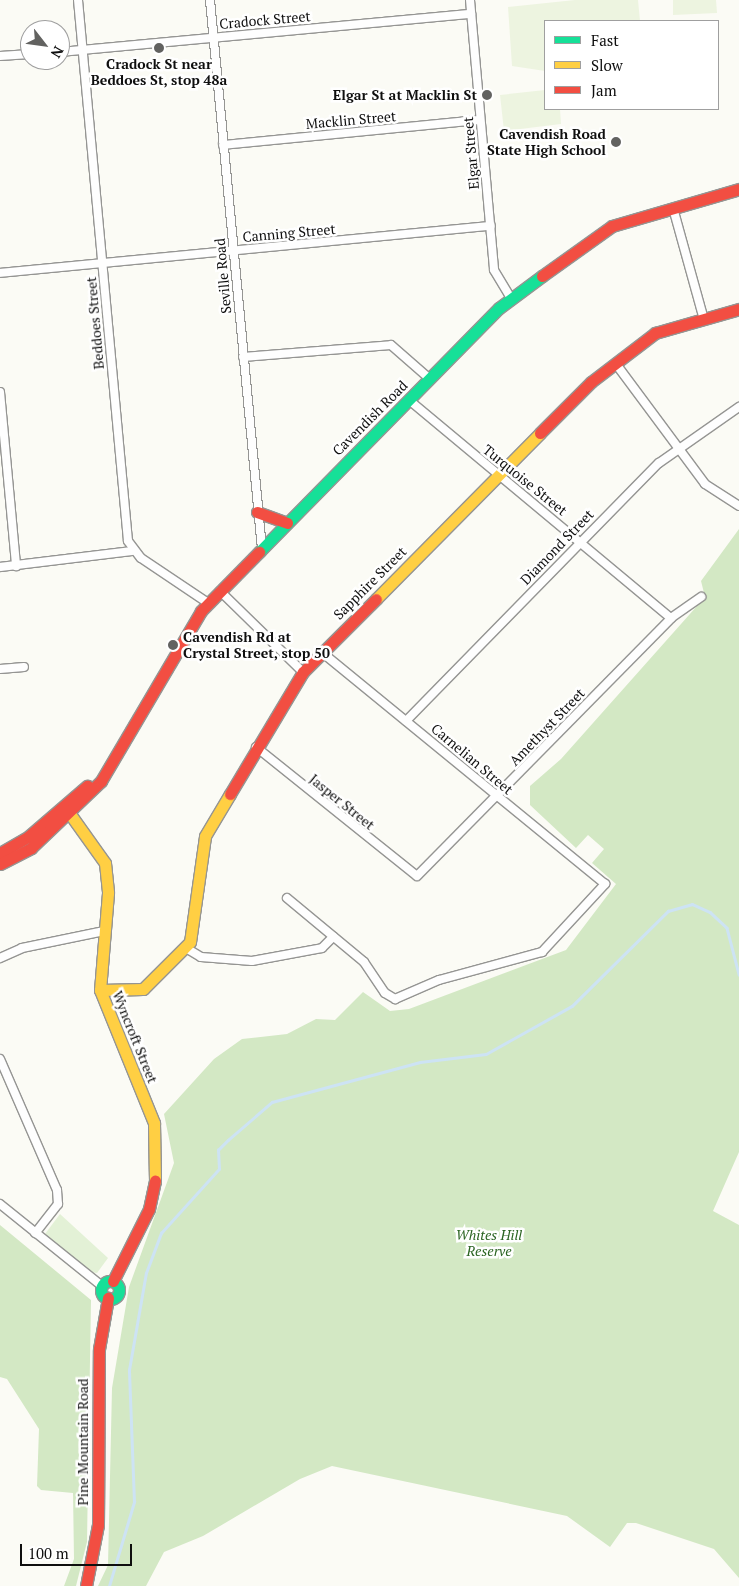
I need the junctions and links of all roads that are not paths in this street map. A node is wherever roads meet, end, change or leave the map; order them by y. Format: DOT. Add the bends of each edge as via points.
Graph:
graph roads {
  1 [pos="78,0"];
  2 [pos="210,0"];
  3 [pos="470,0"];
  4 [pos="471,14"];
  5 [pos="214,37"];
  6 [pos="83,50"];
  7 [pos="70,51"];
  8 [pos="20,55"];
  9 [pos="0,56"];
  10 [pos="480,120"];
  11 [pos="223,145"];
  12 [pos="739,189"];
  13 [pos="673,208"];
  14 [pos="491,226"];
  15 [pos="233,251"];
  16 [pos="102,263"];
  17 [pos="0,273"];
  18 [pos="511,298"];
  19 [pos="739,309"];
  20 [pos="704,320"];
  21 [pos="243,358"];
  22 [pos="616,364"];
  23 [pos="430,379"];
  24 [pos="0,392"];
  25 [pos="409,400"];
  26 [pos="739,407"];
  27 [pos="680,449"];
  28 [pos="499,475"];
  29 [pos="739,506"];
  30 [pos="257,512"];
  31 [pos="288,524"];
  32 [pos="582,543"];
  33 [pos="132,550"];
  34 [pos="262,550"];
  35 [pos="16,566"];
  36 [pos="0,567"];
  37 [pos="220,591"];
  38 [pos="701,597"];
  39 [pos="208,603"];
  40 [pos="671,618"];
  41 [pos="323,652"];
  42 [pos="24,667"];
  43 [pos="0,669"];
  44 [pos="302,672"];
  45 [pos="406,721"];
  46 [pos="256,747"];
  47 [pos="497,796"];
  48 [pos="68,811"];
  49 [pos="0,853"];
  50 [pos="0,864"];
  51 [pos="413,876"];
  52 [pos="287,898"];
  53 [pos="104,931"];
  54 [pos="332,937"];
  55 [pos="186,948"];
  56 [pos="0,958"];
  57 [pos="100,990"];
  58 [pos="0,1059"];
  59 [pos="0,1204"];
  60 [pos="35,1234"];
  61 [pos="113,1281"];
  62 [pos="102,1286"];
  63 [pos="108,1298"];
  64 [pos="86,1586"];
  1 -- 6 [label="street, Beddoes Street"];
  2 -- 5 [label="street, Seville Road"];
  3 -- 4 [label="street, Elgar Street"];
  4 -- 5 [label="street, Cradock Street"];
  4 -- 10 [label="street, Elgar Street"];
  5 -- 6 [label="street, Cradock Street"];
  5 -- 11 [label="street, Seville Road"];
  6 -- 7 [label="street, Cradock Street"];
  6 -- 16 [label="street, Beddoes Street"];
  8 -- 9 [label="street"];
  10 -- 11 [label="street, Macklin Street"];
  10 -- 14 [label="street, Elgar Street"];
  11 -- 15 [label="street, Seville Road"];
  12 -- 13 [label="street, Cavendish Road"];
  13 -- 18 [label="street, Cavendish Road" via="607,229"];
  13 -- 20 [label="street"];
  14 -- 15 [label="street, Canning Street"];
  14 -- 18 [label="street, Elgar Street" via="495,274"];
  15 -- 16 [label="street, Canning Street"];
  15 -- 21 [label="street, Seville Road"];
  16 -- 17 [label="street, Canning Street"];
  16 -- 33 [label="street, Beddoes Street"];
  18 -- 23 [label="street, Cavendish Road"];
  19 -- 20 [label="street"];
  20 -- 22 [label="street, Sapphire Street" via="656,333"];
  21 -- 23 [label="street" via="391,346"];
  21 -- 30 [label="street, Seville Road"];
  22 -- 27 [label="street"];
  22 -- 28 [label="street, Sapphire Street" via="591,382"];
  23 -- 25 [label="street, Cavendish Road"];
  24 -- 35 [label="street"];
  25 -- 28 [label="street, Turquoise Street"];
  25 -- 31 [label="street, Cavendish Road"];
  26 -- 27 [label="street, Diamond Street"];
  27 -- 29 [label="street" via="705,484"];
  27 -- 32 [label="street, Diamond Street" via="660,463"];
  28 -- 32 [label="street, Turquoise Street"];
  28 -- 41 [label="street, Sapphire Street"];
  30 -- 31 [label="street"];
  30 -- 34 [label="street, Seville Road"];
  31 -- 34 [label="street, Cavendish Road"];
  32 -- 40 [label="street, Turquoise Street"];
  32 -- 45 [label="street, Diamond Street"];
  33 -- 35 [label="street"];
  33 -- 39 [label="street"];
  34 -- 37 [label="street, Cavendish Road"];
  35 -- 36 [label="street"];
  37 -- 39 [label="street, Cavendish Road"];
  37 -- 44 [label="street"];
  38 -- 40 [label="street, Amethyst Street"];
  39 -- 48 [label="street, Cavendish Road" via="106,770"];
  40 -- 47 [label="street, Amethyst Street"];
  41 -- 44 [label="street, Sapphire Street"];
  41 -- 45 [label="street, Carnelian Street"];
  42 -- 43 [label="street"];
  44 -- 46 [label="street, Sapphire Street"];
  45 -- 47 [label="street, Carnelian Street"];
  46 -- 51 [label="street, Jasper Street"];
  46 -- 55 [label="street, Sapphire Street" via="205,836 194,930"];
  47 -- 51 [label="street, Amethyst Street"];
  47 -- 54 [label="street, Carnelian Street" via="605,884 542,952 439,980 395,999 385,993 364,962"];
  48 -- 49 [label="street, Cavendish Road"];
  48 -- 50 [label="street, Cavendish Road" via="31,848"];
  48 -- 53 [label="street, Wyncroft Street" via="106,863 108,884"];
  52 -- 54 [label="street"];
  53 -- 56 [label="street" via="22,948"];
  53 -- 57 [label="street, Wyncroft Street"];
  54 -- 55 [label="street" via="322,948 252,960 201,957"];
  55 -- 57 [label="street, Sapphire Street" via="144,989"];
  57 -- 61 [label="street, Wyncroft Street" via="154,1123 157,1155 150,1209"];
  58 -- 60 [label="street" via="57,1190 58,1204"];
  59 -- 60 [label="street"];
  60 -- 62 [label="street"];
  61 -- 62 [label="street"];
  61 -- 63 [label="street, Wyncroft Street" via="119,1292"];
  62 -- 63 [label="street"];
  63 -- 64 [label="street, Pine Mountain Road" via="100,1349 98,1526"];
}
